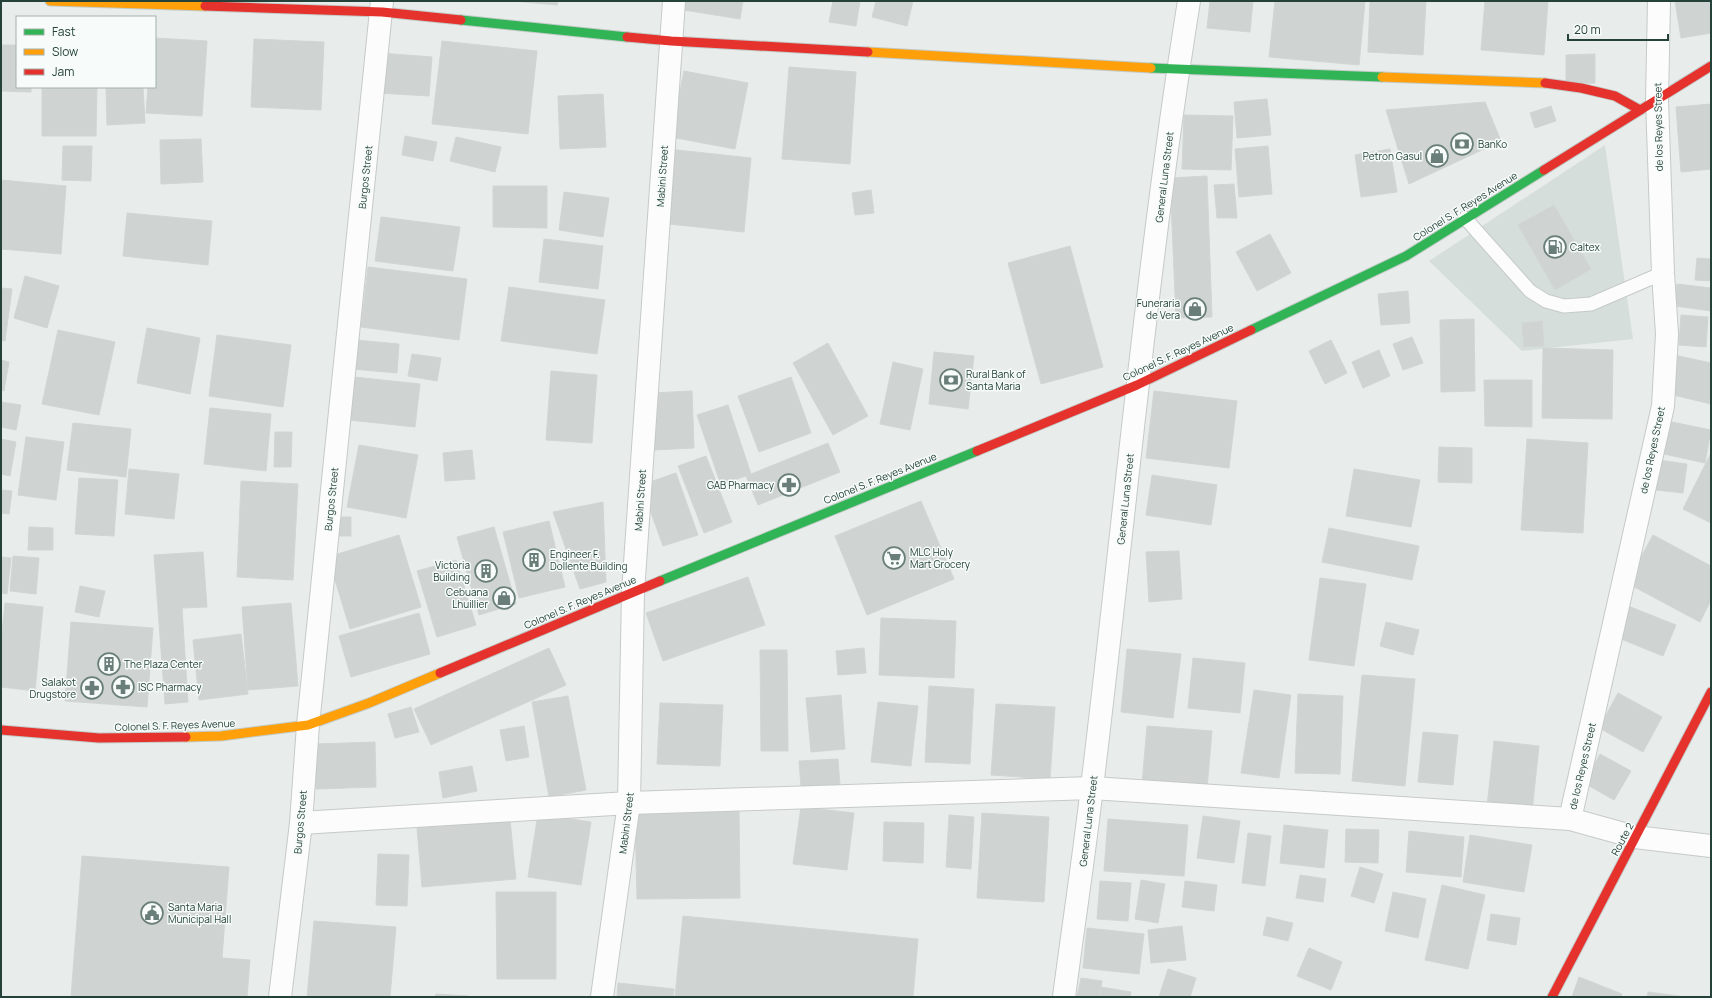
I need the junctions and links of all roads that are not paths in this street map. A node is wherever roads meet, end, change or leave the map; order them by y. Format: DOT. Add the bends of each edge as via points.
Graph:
graph roads {
  1 [pos="50,1"];
  2 [pos="674,1"];
  3 [pos="1189,1"];
  4 [pos="1659,1"];
  5 [pos="382,6"];
  6 [pos="671,41"];
  7 [pos="1711,66"];
  8 [pos="1178,70"];
  9 [pos="1648,105"];
  10 [pos="1466,218"];
  11 [pos="1663,272"];
  12 [pos="1137,384"];
  13 [pos="633,592"];
  14 [pos="1711,692"];
  15 [pos="308,725"];
  16 [pos="1,730"];
  17 [pos="1092,788"];
  18 [pos="629,803"];
  19 [pos="1570,819"];
  20 [pos="301,823"];
  21 [pos="1635,837"];
  22 [pos="1711,846"];
  23 [pos="280,997"];
  24 [pos="602,997"];
  25 [pos="1064,997"];
  26 [pos="1552,997"];
  1 -- 5 [label="main road"];
  2 -- 6 [label="street, Mabini Street"];
  3 -- 8 [label="street, General Luna Street"];
  4 -- 9 [label="street, de los Reyes Street"];
  5 -- 6 [label="main road"];
  5 -- 15 [label="street, Burgos Street"];
  6 -- 8 [label="main road"];
  6 -- 13 [label="street, Mabini Street"];
  7 -- 9 [label="main road, Colonel S. F. Reyes Avenue"];
  8 -- 9 [label="main road" via="1538,82 1581,88"];
  8 -- 12 [label="street, General Luna Street"];
  9 -- 10 [label="main road, Colonel S. F. Reyes Avenue"];
  9 -- 11 [label="street, de los Reyes Street"];
  10 -- 11 [label="lane" via="1530,291 1546,301 1564,306 1591,304"];
  10 -- 12 [label="main road, Colonel S. F. Reyes Avenue" via="1406,256"];
  11 -- 19 [label="street, de los Reyes Street" via="1667,334 1663,406"];
  12 -- 13 [label="main road, Colonel S. F. Reyes Avenue"];
  12 -- 17 [label="street, General Luna Street"];
  13 -- 15 [label="main road, Colonel S. F. Reyes Avenue" via="369,703"];
  13 -- 18 [label="street, Mabini Street"];
  14 -- 21 [label="main road, Route 2"];
  15 -- 16 [label="main road, Colonel S. F. Reyes Avenue" via="221,736 175,737 99,738"];
  15 -- 20 [label="street, Burgos Street"];
  17 -- 18 [label="street"];
  17 -- 19 [label="street"];
  17 -- 25 [label="street, General Luna Street"];
  18 -- 20 [label="street"];
  18 -- 24 [label="street, Mabini Street"];
  19 -- 21 [label="street"];
  20 -- 23 [label="street, Burgos Street"];
  21 -- 22 [label="street"];
  21 -- 26 [label="main road, Route 2"];
}
